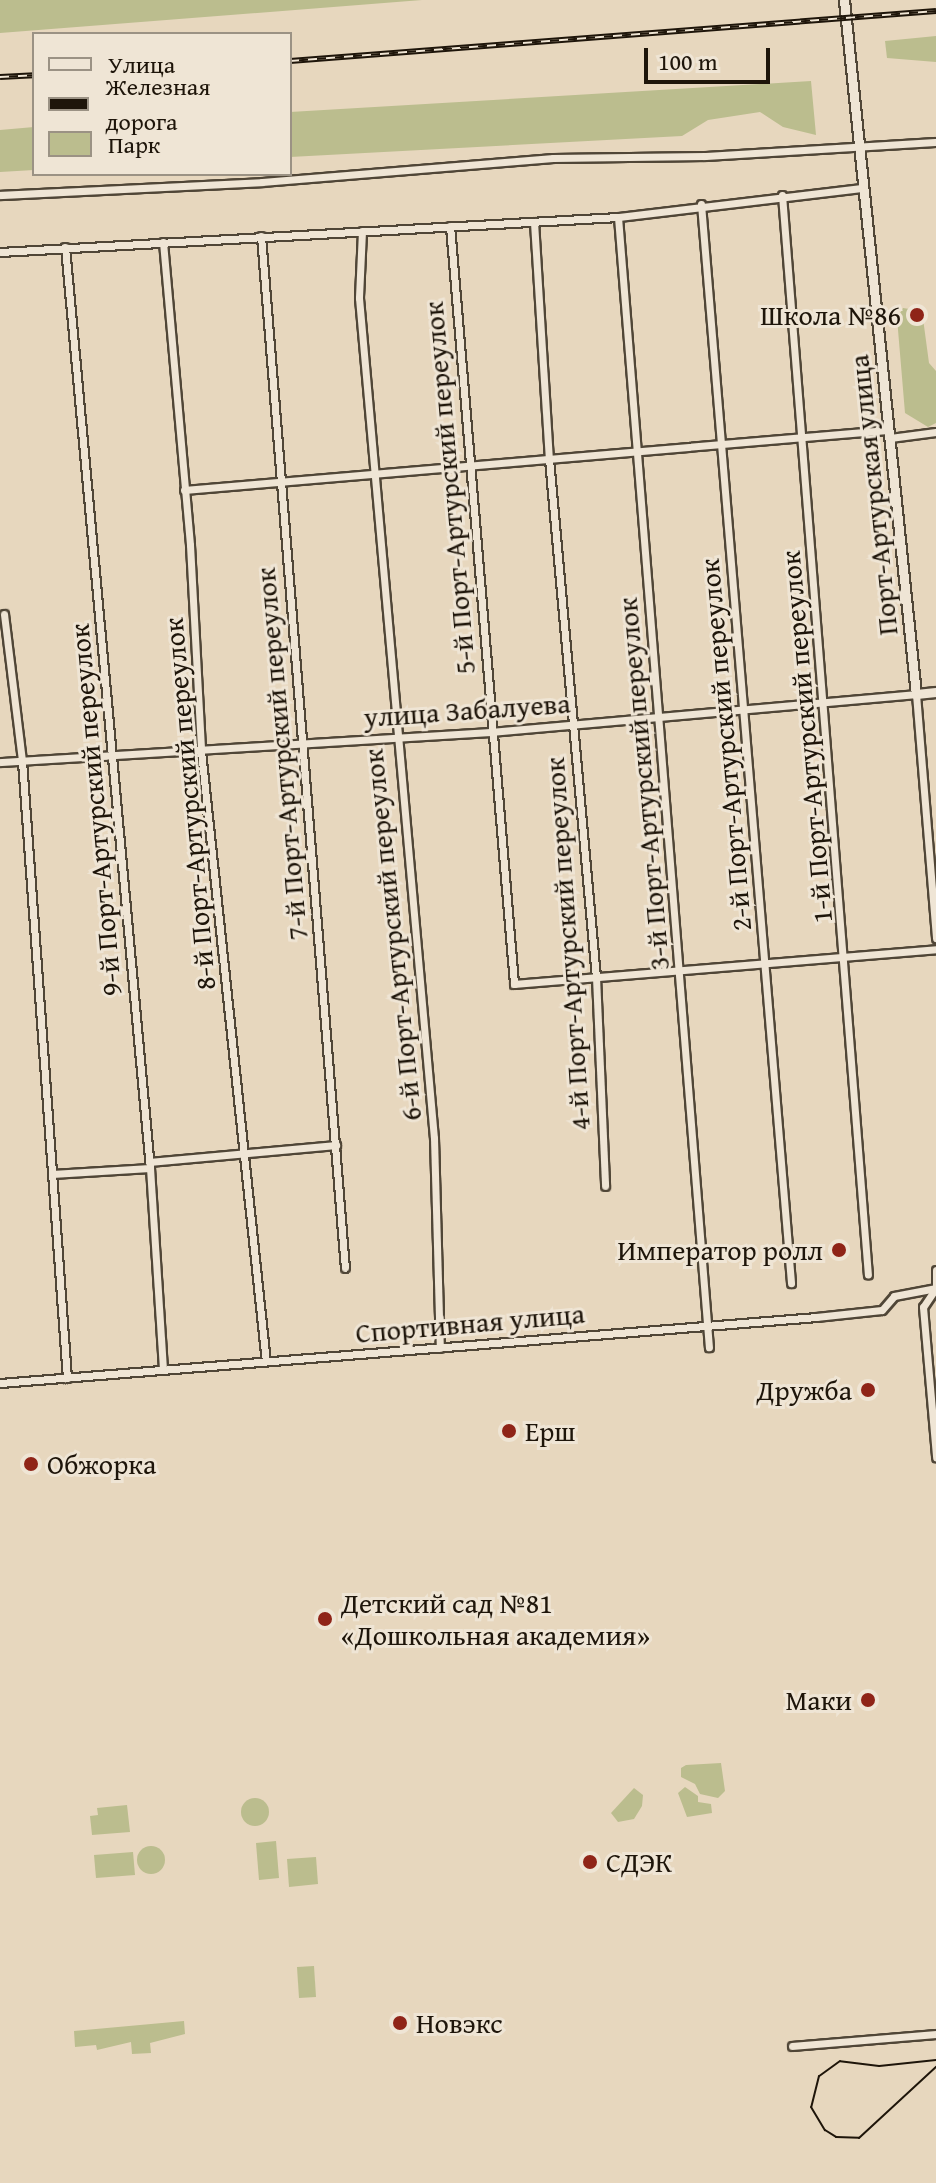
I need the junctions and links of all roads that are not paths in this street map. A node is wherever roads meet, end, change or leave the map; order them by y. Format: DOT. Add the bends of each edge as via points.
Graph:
graph roads {
  1 [pos="844,0"];
  2 [pos="936,142"];
  3 [pos="857,147"];
  4 [pos="862,188"];
  5 [pos="0,195"];
  6 [pos="782,195"];
  7 [pos="701,204"];
  8 [pos="618,217"];
  9 [pos="534,222"];
  10 [pos="450,226"];
  11 [pos="362,231"];
  12 [pos="261,236"];
  13 [pos="163,242"];
  14 [pos="65,247"];
  15 [pos="0,252"];
  16 [pos="936,432"];
  17 [pos="889,434"];
  18 [pos="803,438"];
  19 [pos="719,445"];
  20 [pos="636,452"];
  21 [pos="549,459"];
  22 [pos="469,467"];
  23 [pos="376,474"];
  24 [pos="278,483"];
  25 [pos="184,490"];
  26 [pos="4,614"];
  27 [pos="936,692"];
  28 [pos="916,694"];
  29 [pos="826,701"];
  30 [pos="743,709"];
  31 [pos="659,716"];
  32 [pos="574,724"];
  33 [pos="491,732"];
  34 [pos="394,737"];
  35 [pos="300,745"];
  36 [pos="201,751"];
  37 [pos="110,755"];
  38 [pos="22,761"];
  39 [pos="0,762"];
  40 [pos="936,938"];
  41 [pos="936,949"];
  42 [pos="847,956"];
  43 [pos="766,963"];
  44 [pos="682,970"];
  45 [pos="596,977"];
  46 [pos="336,1145"];
  47 [pos="243,1153"];
  48 [pos="150,1165"];
  49 [pos="52,1174"];
  50 [pos="605,1186"];
  51 [pos="345,1268"];
  52 [pos="936,1270"];
  53 [pos="868,1275"];
  54 [pos="791,1283"];
  55 [pos="936,1288"];
  56 [pos="707,1326"];
  57 [pos="709,1347"];
  58 [pos="440,1348"];
  59 [pos="266,1362"];
  60 [pos="163,1370"];
  61 [pos="67,1378"];
  62 [pos="0,1383"];
  63 [pos="936,1457"];
  64 [pos="936,2034"];
  65 [pos="792,2046"];
  1 -- 3 [label="street, Порт-Артурская улица"];
  2 -- 3 [label="street"];
  3 -- 4 [label="street, Порт-Артурская улица"];
  3 -- 5 [label="street" via="553,158 262,182"];
  4 -- 6 [label="street"];
  4 -- 17 [label="street, Порт-Артурская улица"];
  6 -- 7 [label="street"];
  6 -- 18 [label="street, 1-й Порт-Артурский переулок"];
  7 -- 8 [label="street"];
  7 -- 19 [label="street, 2-й Порт-Артурский переулок"];
  8 -- 9 [label="street"];
  8 -- 20 [label="street, 3-й Порт-Артурский переулок"];
  9 -- 10 [label="street"];
  9 -- 21 [label="street, 4-й Порт-Артурский переулок"];
  10 -- 11 [label="street"];
  10 -- 22 [label="street, 5-й Порт-Артурский переулок"];
  11 -- 12 [label="street"];
  11 -- 23 [label="street, 6-й Порт-Артурский переулок" via="359,298"];
  12 -- 13 [label="street"];
  12 -- 24 [label="street, 7-й Порт-Артурский переулок"];
  13 -- 14 [label="street"];
  13 -- 25 [label="street, 8-й Порт-Артурский переулок"];
  14 -- 15 [label="street"];
  14 -- 37 [label="street, 9-й Порт-Артурский переулок" via="92,497"];
  16 -- 17 [label="street"];
  17 -- 18 [label="street"];
  17 -- 28 [label="street, Порт-Артурская улица"];
  18 -- 19 [label="street"];
  18 -- 29 [label="street, 1-й Порт-Артурский переулок"];
  19 -- 20 [label="street"];
  19 -- 30 [label="street, 2-й Порт-Артурский переулок"];
  20 -- 21 [label="street"];
  20 -- 31 [label="street, 3-й Порт-Артурский переулок"];
  21 -- 22 [label="street"];
  21 -- 32 [label="street, 4-й Порт-Артурский переулок"];
  22 -- 23 [label="street"];
  22 -- 33 [label="street, 5-й Порт-Артурский переулок"];
  23 -- 24 [label="street"];
  23 -- 34 [label="street, 6-й Порт-Артурский переулок"];
  24 -- 25 [label="street"];
  24 -- 35 [label="street, 7-й Порт-Артурский переулок"];
  25 -- 36 [label="street, 8-й Порт-Артурский переулок"];
  26 -- 38 [label="street"];
  27 -- 28 [label="street, улица Забалуева"];
  28 -- 29 [label="street, улица Забалуева"];
  28 -- 40 [label="street, Порт-Артурская улица"];
  29 -- 30 [label="street, улица Забалуева"];
  29 -- 42 [label="street, 1-й Порт-Артурский переулок"];
  30 -- 31 [label="street, улица Забалуева"];
  30 -- 43 [label="street, 2-й Порт-Артурский переулок"];
  31 -- 32 [label="street, улица Забалуева"];
  31 -- 44 [label="street, 3-й Порт-Артурский переулок"];
  32 -- 33 [label="street, улица Забалуева"];
  32 -- 45 [label="street, 4-й Порт-Артурский переулок"];
  33 -- 34 [label="street, улица Забалуева"];
  33 -- 45 [label="street, 5-й Порт-Артурский переулок" via="514,984"];
  34 -- 35 [label="street, улица Забалуева"];
  34 -- 58 [label="street, 6-й Порт-Артурский переулок" via="434,1138"];
  35 -- 36 [label="street, улица Забалуева"];
  35 -- 46 [label="street, 7-й Порт-Артурский переулок"];
  36 -- 37 [label="street, улица Забалуева"];
  36 -- 47 [label="street, 8-й Порт-Артурский переулок"];
  37 -- 38 [label="street, улица Забалуева"];
  37 -- 48 [label="street, 9-й Порт-Артурский переулок"];
  38 -- 39 [label="street, улица Забалуева"];
  38 -- 49 [label="street"];
  41 -- 42 [label="street"];
  42 -- 43 [label="street"];
  42 -- 53 [label="street, 1-й Порт-Артурский переулок"];
  43 -- 44 [label="street"];
  43 -- 54 [label="street, 2-й Порт-Артурский переулок"];
  44 -- 45 [label="street"];
  44 -- 56 [label="street, 3-й Порт-Артурский переулок"];
  45 -- 50 [label="street, 4-й Порт-Артурский переулок"];
  46 -- 47 [label="street"];
  46 -- 51 [label="street, 7-й Порт-Артурский переулок"];
  47 -- 48 [label="street"];
  47 -- 59 [label="street, 8-й Порт-Артурский переулок"];
  48 -- 49 [label="street"];
  48 -- 60 [label="street, 9-й Порт-Артурский переулок"];
  49 -- 61 [label="street"];
  52 -- 55 [label="street"];
  55 -- 56 [label="street, Спортивная улица" via="905,1291 882,1310"];
  55 -- 63 [label="street" via="923,1307"];
  56 -- 57 [label="street, 3-й Порт-Артурский переулок"];
  56 -- 58 [label="street, Спортивная улица"];
  58 -- 59 [label="street, Спортивная улица"];
  59 -- 60 [label="street, Спортивная улица"];
  60 -- 61 [label="street, Спортивная улица"];
  61 -- 62 [label="street, Спортивная улица"];
  64 -- 65 [label="street"];
}
